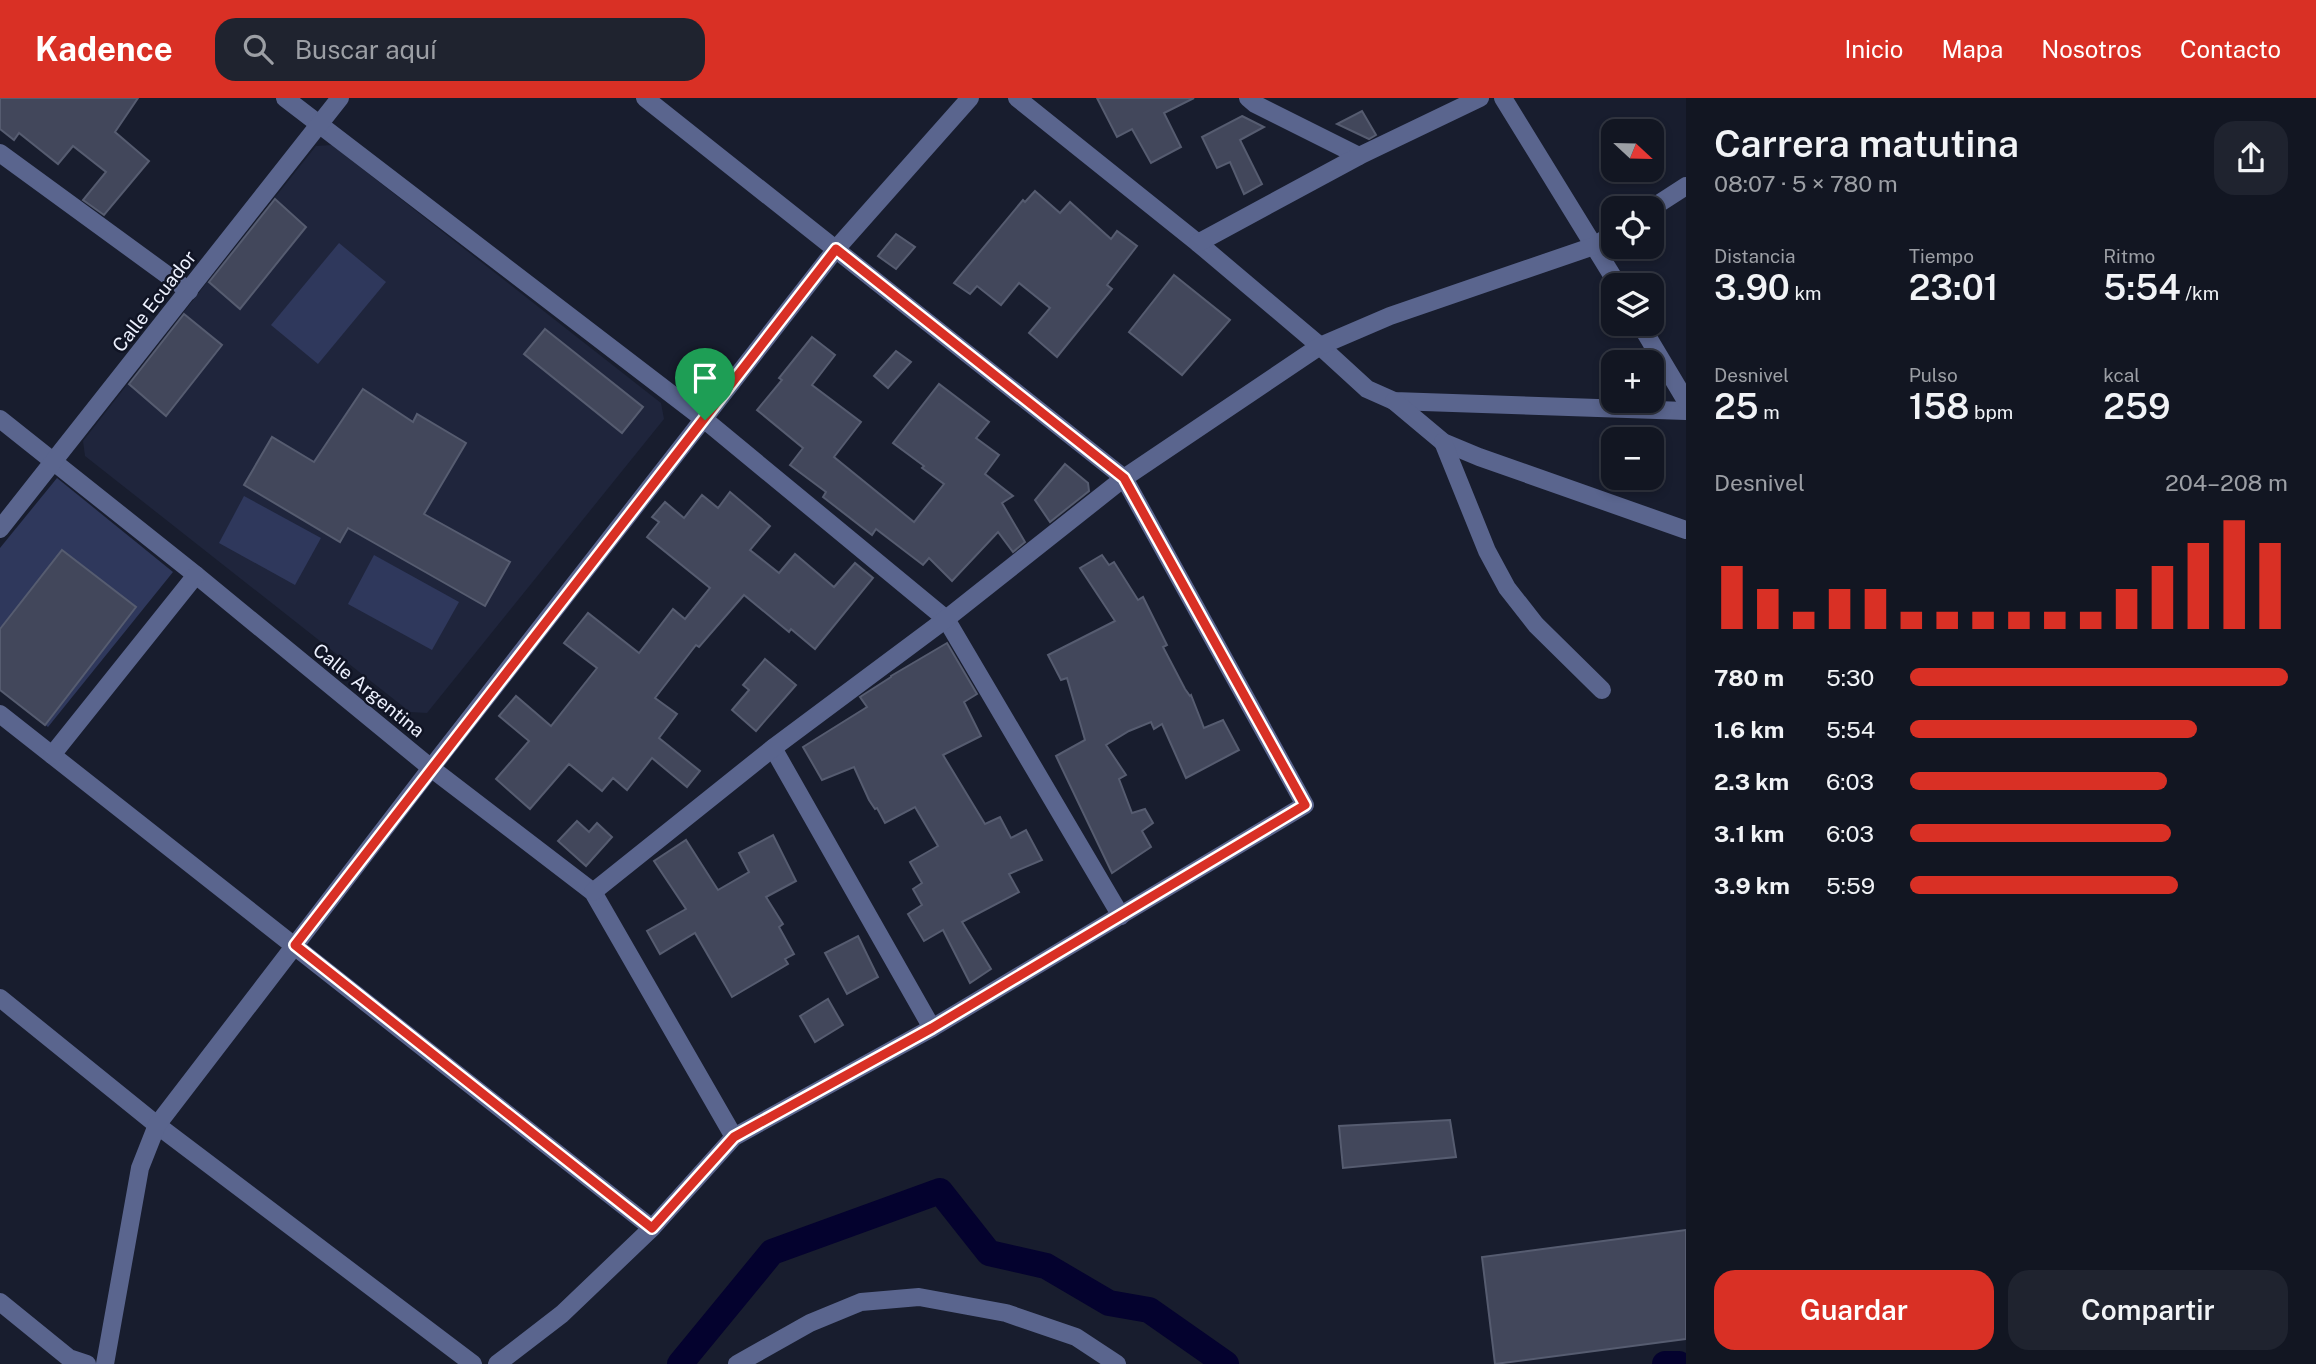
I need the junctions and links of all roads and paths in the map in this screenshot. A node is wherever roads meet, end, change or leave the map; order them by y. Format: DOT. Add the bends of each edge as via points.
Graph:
graph roads {
  1 [pos="285,98"];
  2 [pos="340,98"];
  3 [pos="645,98"];
  4 [pos="970,98"];
  5 [pos="1017,98"];
  6 [pos="1248,98"];
  7 [pos="1480,98"];
  8 [pos="1503,98"];
  9 [pos="320,124"];
  10 [pos="0,153"];
  11 [pos="1359,156"];
  12 [pos="1686,186"];
  13 [pos="1664,200"];
  14 [pos="1601,241"];
  15 [pos="1198,243"];
  16 [pos="1594,246"];
  17 [pos="836,249"];
  18 [pos="1611,273"];
  19 [pos="189,291"];
  20 [pos="1647,336"];
  21 [pos="1320,346"];
  22 [pos="1394,401"];
  23 [pos="1686,401"];
  24 [pos="1686,411"];
  25 [pos="0,419"];
  26 [pos="705,420"];
  27 [pos="1443,442"];
  28 [pos="55,461"];
  29 [pos="1124,478"];
  30 [pos="0,529"];
  31 [pos="1686,530"];
  32 [pos="196,575"];
  33 [pos="946,619"];
  34 [pos="1602,690"];
  35 [pos="0,714"];
  36 [pos="773,748"];
  37 [pos="52,755"];
  38 [pos="431,768"];
  39 [pos="593,892"];
  40 [pos="1121,916"];
  41 [pos="295,945"];
  42 [pos="0,998"];
  43 [pos="932,1028"];
  44 [pos="157,1125"];
  45 [pos="734,1137"];
  46 [pos="652,1228"];
  47 [pos="0,1302"];
  48 [pos="88,1364"];
  49 [pos="106,1364"];
  50 [pos="473,1364"];
  51 [pos="497,1364"];
  52 [pos="737,1364"];
  53 [pos="1117,1364"];
  1 -- 9 [label="street"];
  2 -- 9 [label="street, Calle Ecuador"];
  3 -- 17 [label="street"];
  4 -- 17 [label="street"];
  5 -- 15 [label="street"];
  6 -- 11 [label="street"];
  7 -- 11 [label="street"];
  8 -- 16 [label="street"];
  9 -- 19 [label="street, Calle Ecuador"];
  9 -- 26 [label="street"];
  10 -- 19 [label="street"];
  11 -- 15 [label="street"];
  12 -- 13 [label="street"];
  14 -- 16 [label="street"];
  15 -- 21 [label="street"];
  16 -- 18 [label="street"];
  16 -- 21 [label="street" via="1390,316"];
  17 -- 26 [label="street"];
  17 -- 29 [label="street"];
  19 -- 28 [label="street, Calle Ecuador"];
  20 -- 23 [label="street"];
  21 -- 22 [label="street" via="1367,389"];
  21 -- 29 [label="street"];
  22 -- 24 [label="street"];
  22 -- 27 [label="street"];
  25 -- 28 [label="street, Calle Argentina"];
  26 -- 33 [label="street"];
  26 -- 38 [label="street"];
  27 -- 31 [label="street"];
  27 -- 34 [label="street" via="1507,588 1536,625"];
  28 -- 30 [label="street, Calle Ecuador"];
  28 -- 32 [label="street, Calle Argentina"];
  29 -- 33 [label="street"];
  29 -- 40 [label="street" via="1305,805"];
  32 -- 37 [label="street"];
  32 -- 38 [label="street, Calle Argentina"];
  33 -- 36 [label="street"];
  33 -- 40 [label="street"];
  35 -- 37 [label="street"];
  36 -- 39 [label="street"];
  36 -- 43 [label="street"];
  37 -- 41 [label="street"];
  38 -- 39 [label="street, Calle Argentina"];
  38 -- 41 [label="street"];
  39 -- 45 [label="street, Calle Argentina"];
  40 -- 43 [label="street"];
  41 -- 44 [label="street"];
  41 -- 46 [label="street"];
  42 -- 44 [label="street"];
  43 -- 45 [label="street"];
  44 -- 49 [label="street" via="139,1168"];
  44 -- 50 [label="street"];
  45 -- 46 [label="street"];
  46 -- 51 [label="street" via="562,1314"];
  47 -- 48 [label="street" via="69,1358"];
  52 -- 53 [label="street" via="810,1323 861,1302 919,1297 1006,1313 1076,1337"];
}
